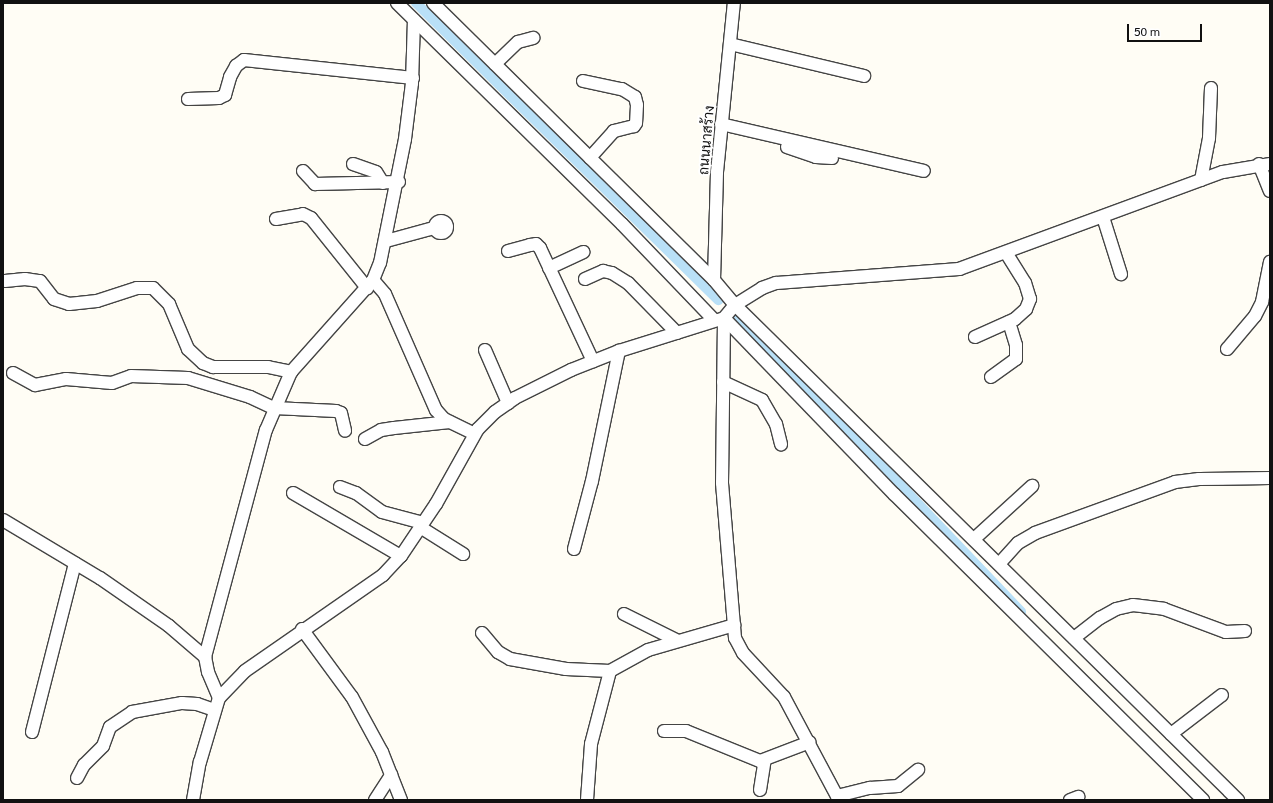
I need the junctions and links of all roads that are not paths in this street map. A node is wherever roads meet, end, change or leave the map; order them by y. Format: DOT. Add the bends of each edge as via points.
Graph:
graph roads {
  1 [pos="397,3"];
  2 [pos="433,3"];
  3 [pos="734,3"];
  4 [pos="414,20"];
  5 [pos="533,38"];
  6 [pos="730,44"];
  7 [pos="495,64"];
  8 [pos="864,76"];
  9 [pos="413,78"];
  10 [pos="583,81"];
  11 [pos="1211,88"];
  12 [pos="188,99"];
  13 [pos="721,124"];
  14 [pos="767,135"];
  15 [pos="590,158"];
  16 [pos="832,158"];
  17 [pos="353,164"];
  18 [pos="1264,164"];
  19 [pos="304,171"];
  20 [pos="924,171"];
  21 [pos="1201,180"];
  22 [pos="399,182"];
  23 [pos="383,183"];
  24 [pos="1270,191"];
  25 [pos="1103,217"];
  26 [pos="276,219"];
  27 [pos="434,228"];
  28 [pos="386,241"];
  29 [pos="508,251"];
  30 [pos="583,252"];
  31 [pos="1006,253"];
  32 [pos="1270,262"];
  33 [pos="549,268"];
  34 [pos="1121,274"];
  35 [pos="585,279"];
  36 [pos="714,280"];
  37 [pos="5,281"];
  38 [pos="370,284"];
  39 [pos="735,306"];
  40 [pos="719,319"];
  41 [pos="1009,322"];
  42 [pos="677,333"];
  43 [pos="975,337"];
  44 [pos="1227,349"];
  45 [pos="485,350"];
  46 [pos="619,351"];
  47 [pos="593,361"];
  48 [pos="291,372"];
  49 [pos="13,373"];
  50 [pos="991,377"];
  51 [pos="723,382"];
  52 [pos="508,403"];
  53 [pos="274,408"];
  54 [pos="450,422"];
  55 [pos="345,431"];
  56 [pos="475,434"];
  57 [pos="366,439"];
  58 [pos="781,444"];
  59 [pos="1270,478"];
  60 [pos="1032,486"];
  61 [pos="340,487"];
  62 [pos="293,493"];
  63 [pos="3,520"];
  64 [pos="422,525"];
  65 [pos="974,539"];
  66 [pos="574,549"];
  67 [pos="463,554"];
  68 [pos="401,556"];
  69 [pos="75,563"];
  70 [pos="999,564"];
  71 [pos="624,614"];
  72 [pos="734,625"];
  73 [pos="302,629"];
  74 [pos="1245,631"];
  75 [pos="482,633"];
  76 [pos="1074,638"];
  77 [pos="676,640"];
  78 [pos="205,657"];
  79 [pos="610,671"];
  80 [pos="1222,695"];
  81 [pos="218,698"];
  82 [pos="214,710"];
  83 [pos="664,731"];
  84 [pos="32,732"];
  85 [pos="1171,734"];
  86 [pos="810,742"];
  87 [pos="765,760"];
  88 [pos="918,770"];
  89 [pos="391,775"];
  90 [pos="77,778"];
  91 [pos="760,790"];
  92 [pos="838,798"];
  93 [pos="193,800"];
  94 [pos="375,800"];
  95 [pos="401,800"];
  96 [pos="587,800"];
  97 [pos="1204,800"];
  98 [pos="1238,800"];
  1 -- 4 [label="street"];
  2 -- 7 [label="street"];
  3 -- 6 [label="street, ถนนนาสร้าง"];
  4 -- 9 [label="street"];
  4 -- 40 [label="street"];
  5 -- 7 [label="street" via="518,42"];
  6 -- 8 [label="street"];
  6 -- 13 [label="street, ถนนนาสร้าง"];
  7 -- 15 [label="street"];
  9 -- 12 [label="street" via="244,60 236,66 225,94 219,98"];
  9 -- 22 [label="street"];
  10 -- 15 [label="street" via="622,89 635,97 637,105 634,126 614,131"];
  11 -- 21 [label="street" via="1209,138"];
  13 -- 14 [label="street"];
  13 -- 36 [label="street, ถนนนาสร้าง" via="716,172"];
  14 -- 16 [label="street" via="781,145 807,155"];
  14 -- 20 [label="street"];
  15 -- 36 [label="street"];
  17 -- 23 [label="street" via="376,172"];
  18 -- 21 [label="street" via="1223,172"];
  18 -- 24 [label="street"];
  19 -- 23 [label="street" via="315,184"];
  21 -- 25 [label="street"];
  22 -- 23 [label="street"];
  22 -- 28 [label="street"];
  25 -- 31 [label="street"];
  25 -- 34 [label="street"];
  26 -- 38 [label="street" via="304,214 311,218"];
  27 -- 28 [label="street"];
  28 -- 38 [label="street"];
  29 -- 33 [label="street" via="536,244"];
  30 -- 33 [label="street"];
  31 -- 39 [label="street" via="959,269 776,283 762,288"];
  31 -- 41 [label="street" via="1025,283 1030,299 1026,309"];
  32 -- 44 [label="street" via="1262,302 1255,316"];
  33 -- 47 [label="street"];
  35 -- 42 [label="street" via="603,271 612,273 628,284"];
  36 -- 39 [label="street"];
  37 -- 48 [label="street" via="40,281 54,298 69,304 97,301 137,288 153,288 169,304 188,349 203,363 213,367 268,367"];
  38 -- 48 [label="street"];
  38 -- 54 [label="street" via="385,294 428,395 436,410"];
  39 -- 40 [label="street"];
  39 -- 65 [label="street"];
  40 -- 42 [label="street"];
  40 -- 51 [label="street"];
  40 -- 97 [label="street"];
  41 -- 43 [label="street"];
  41 -- 50 [label="street" via="1016,345 1016,359"];
  42 -- 46 [label="street"];
  45 -- 52 [label="street"];
  46 -- 47 [label="street"];
  46 -- 66 [label="street" via="592,481"];
  47 -- 52 [label="street"];
  48 -- 53 [label="street"];
  49 -- 53 [label="street" via="35,385 66,379 112,383 131,376 188,378 250,397"];
  51 -- 58 [label="street" via="762,400 776,424"];
  51 -- 72 [label="street" via="722,483"];
  52 -- 56 [label="street" via="495,412"];
  53 -- 55 [label="street" via="336,411 341,413"];
  53 -- 78 [label="street" via="257,458"];
  54 -- 56 [label="street"];
  54 -- 57 [label="street" via="382,430"];
  56 -- 64 [label="street"];
  59 -- 70 [label="street" via="1175,482 1035,534 1018,543"];
  60 -- 65 [label="street"];
  61 -- 64 [label="street" via="356,493 382,512"];
  62 -- 68 [label="street"];
  63 -- 69 [label="street"];
  64 -- 67 [label="street"];
  64 -- 68 [label="street"];
  65 -- 70 [label="street"];
  68 -- 73 [label="street" via="383,574"];
  69 -- 78 [label="street" via="169,626"];
  69 -- 84 [label="street"];
  70 -- 76 [label="street"];
  71 -- 77 [label="street"];
  72 -- 77 [label="street"];
  72 -- 86 [label="street" via="735,638 743,653 784,697"];
  73 -- 81 [label="street" via="245,671"];
  73 -- 89 [label="street" via="352,697 382,752"];
  74 -- 76 [label="street" via="1226,632 1164,609 1133,605 1116,609"];
  75 -- 79 [label="street" via="498,652 510,660 566,669"];
  76 -- 85 [label="street"];
  77 -- 79 [label="street" via="648,650"];
  78 -- 81 [label="street"];
  79 -- 96 [label="street" via="591,744"];
  80 -- 85 [label="street"];
  81 -- 82 [label="street"];
  82 -- 90 [label="street" via="182,702 132,712 110,727 102,746"];
  82 -- 93 [label="street"];
  83 -- 87 [label="street" via="686,731 754,760"];
  85 -- 98 [label="street"];
  86 -- 87 [label="street"];
  86 -- 92 [label="street"];
  87 -- 91 [label="street"];
  88 -- 92 [label="street" via="898,786 870,788"];
  89 -- 94 [label="street"];
  89 -- 95 [label="street"];
}
